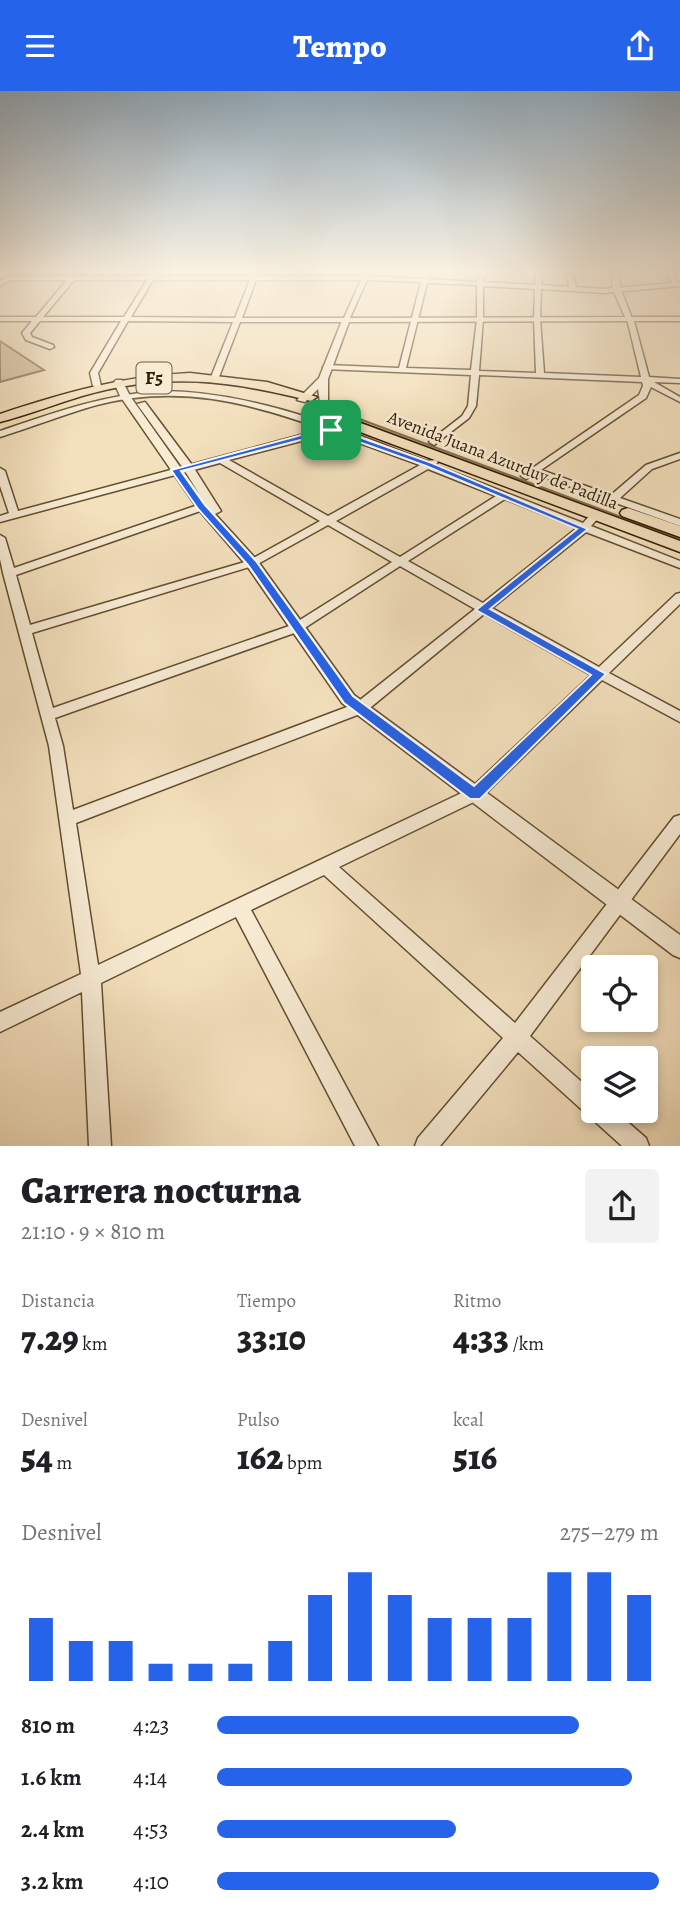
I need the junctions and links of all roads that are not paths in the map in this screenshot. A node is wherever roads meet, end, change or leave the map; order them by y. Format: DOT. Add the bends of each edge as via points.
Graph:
graph roads {
  1 [pos="37,320"];
  2 [pos="125,320"];
  3 [pos="236,320"];
  4 [pos="346,320"];
  5 [pos="415,320"];
  6 [pos="480,320"];
  7 [pos="537,320"];
  8 [pos="630,320"];
  9 [pos="50,347"];
  10 [pos="327,367"];
  11 [pos="402,370"];
  12 [pos="475,373"];
  13 [pos="540,376"];
  14 [pos="215,377"];
  15 [pos="323,379"];
  16 [pos="646,381"];
  17 [pos="680,381"];
  18 [pos="97,386"];
  19 [pos="126,391"];
  20 [pos="680,400"];
  21 [pos="311,401"];
  22 [pos="0,418"];
  23 [pos="0,427"];
  24 [pos="331,430"];
  25 [pos="0,435"];
  26 [pos="434,454"];
  27 [pos="680,456"];
  28 [pos="220,459"];
  29 [pos="188,467"];
  30 [pos="175,470"];
  31 [pos="0,471"];
  32 [pos="530,474"];
  33 [pos="504,495"];
  34 [pos="613,499"];
  35 [pos="202,507"];
  36 [pos="14,514"];
  37 [pos="596,515"];
  38 [pos="0,519"];
  39 [pos="328,521"];
  40 [pos="680,523"];
  41 [pos="583,529"];
  42 [pos="680,532"];
  43 [pos="228,534"];
  44 [pos="0,538"];
  45 [pos="680,547"];
  46 [pos="402,561"];
  47 [pos="252,563"];
  48 [pos="680,565"];
  49 [pos="9,573"];
  50 [pos="680,597"];
  51 [pos="482,610"];
  52 [pos="296,628"];
  53 [pos="25,631"];
  54 [pos="600,674"];
  55 [pos="360,708"];
  56 [pos="48,715"];
  57 [pos="680,717"];
  58 [pos="475,794"];
  59 [pos="67,819"];
  60 [pos="680,822"];
  61 [pos="326,866"];
  62 [pos="619,902"];
  63 [pos="240,907"];
  64 [pos="680,948"];
  65 [pos="91,979"];
  66 [pos="0,1022"];
  67 [pos="517,1037"];
  68 [pos="581,1095"];
  69 [pos="612,1123"];
  70 [pos="100,1146"];
  71 [pos="367,1146"];
  72 [pos="426,1146"];
  73 [pos="638,1146"];
  1 -- 9 [label="street" via="26,333"];
  2 -- 18 [label="street" via="94,373"];
  3 -- 14 [label="street"];
  4 -- 10 [label="street"];
  5 -- 11 [label="street"];
  6 -- 12 [label="street"];
  7 -- 13 [label="street"];
  8 -- 16 [label="street"];
  10 -- 11 [label="street"];
  10 -- 15 [label="street"];
  11 -- 12 [label="street"];
  12 -- 13 [label="street"];
  12 -- 26 [label="street" via="470,412"];
  13 -- 16 [label="street"];
  14 -- 19 [label="highway, Avenida Juana Azurduy de Padilla / F5" via="162,377"];
  14 -- 21 [label="highway, Avenida Juana Azurduy de Padilla / F5" via="254,381"];
  15 -- 21 [label="street"];
  15 -- 21 [label="street"];
  16 -- 17 [label="street"];
  16 -- 20 [label="street"];
  16 -- 32 [label="street" via="643,396 633,405"];
  18 -- 19 [label="highway, Avenida Juana Azurduy de Padilla / F5"];
  18 -- 22 [label="highway, Avenida Juana Azurduy de Padilla / F5"];
  19 -- 21 [label="highway, Avenida Juana Azurduy de Padilla / F5" via="179,384 220,385"];
  19 -- 23 [label="highway, Avenida Juana Azurduy de Padilla / F5" via="78,400"];
  19 -- 24 [label="street" via="218,394 254,401"];
  19 -- 25 [label="street"];
  19 -- 29 [label="street"];
  19 -- 30 [label="street"];
  21 -- 26 [label="highway, Avenida Juana Azurduy de Padilla / F5"];
  24 -- 26 [label="street"];
  24 -- 28 [label="street"];
  26 -- 32 [label="highway, Avenida Juana Azurduy de Padilla / F5"];
  26 -- 33 [label="street"];
  26 -- 37 [label="highway, Avenida Juana Azurduy de Padilla / F5"];
  26 -- 39 [label="street"];
  27 -- 34 [label="street" via="649,467"];
  28 -- 29 [label="street"];
  28 -- 39 [label="street"];
  29 -- 30 [label="street"];
  29 -- 43 [label="street"];
  30 -- 35 [label="street"];
  30 -- 36 [label="street"];
  31 -- 36 [label="street"];
  32 -- 34 [label="street"];
  32 -- 42 [label="highway, Avenida Juana Azurduy de Padilla / F5"];
  33 -- 41 [label="street"];
  33 -- 46 [label="street"];
  34 -- 40 [label="street"];
  35 -- 43 [label="street"];
  35 -- 49 [label="street"];
  36 -- 38 [label="street"];
  37 -- 41 [label="street"];
  37 -- 45 [label="highway, Avenida Juana Azurduy de Padilla / F5"];
  39 -- 46 [label="street"];
  39 -- 47 [label="street"];
  41 -- 48 [label="street"];
  41 -- 51 [label="street"];
  43 -- 47 [label="street"];
  44 -- 49 [label="street"];
  46 -- 51 [label="street"];
  46 -- 52 [label="street"];
  47 -- 52 [label="street"];
  47 -- 53 [label="street"];
  49 -- 53 [label="street"];
  50 -- 54 [label="street"];
  51 -- 54 [label="street"];
  51 -- 55 [label="street"];
  52 -- 55 [label="street" via="348,699"];
  52 -- 56 [label="street"];
  53 -- 56 [label="street"];
  54 -- 57 [label="street"];
  54 -- 58 [label="street"];
  55 -- 58 [label="street"];
  55 -- 59 [label="street"];
  56 -- 59 [label="street"];
  58 -- 61 [label="street"];
  58 -- 62 [label="street"];
  59 -- 65 [label="street"];
  60 -- 62 [label="street"];
  61 -- 63 [label="street"];
  61 -- 67 [label="street"];
  62 -- 64 [label="street"];
  62 -- 67 [label="street"];
  63 -- 65 [label="street"];
  63 -- 71 [label="street"];
  65 -- 66 [label="street"];
  65 -- 70 [label="street"];
  67 -- 68 [label="street"];
  67 -- 72 [label="street"];
  69 -- 73 [label="street"];
}
